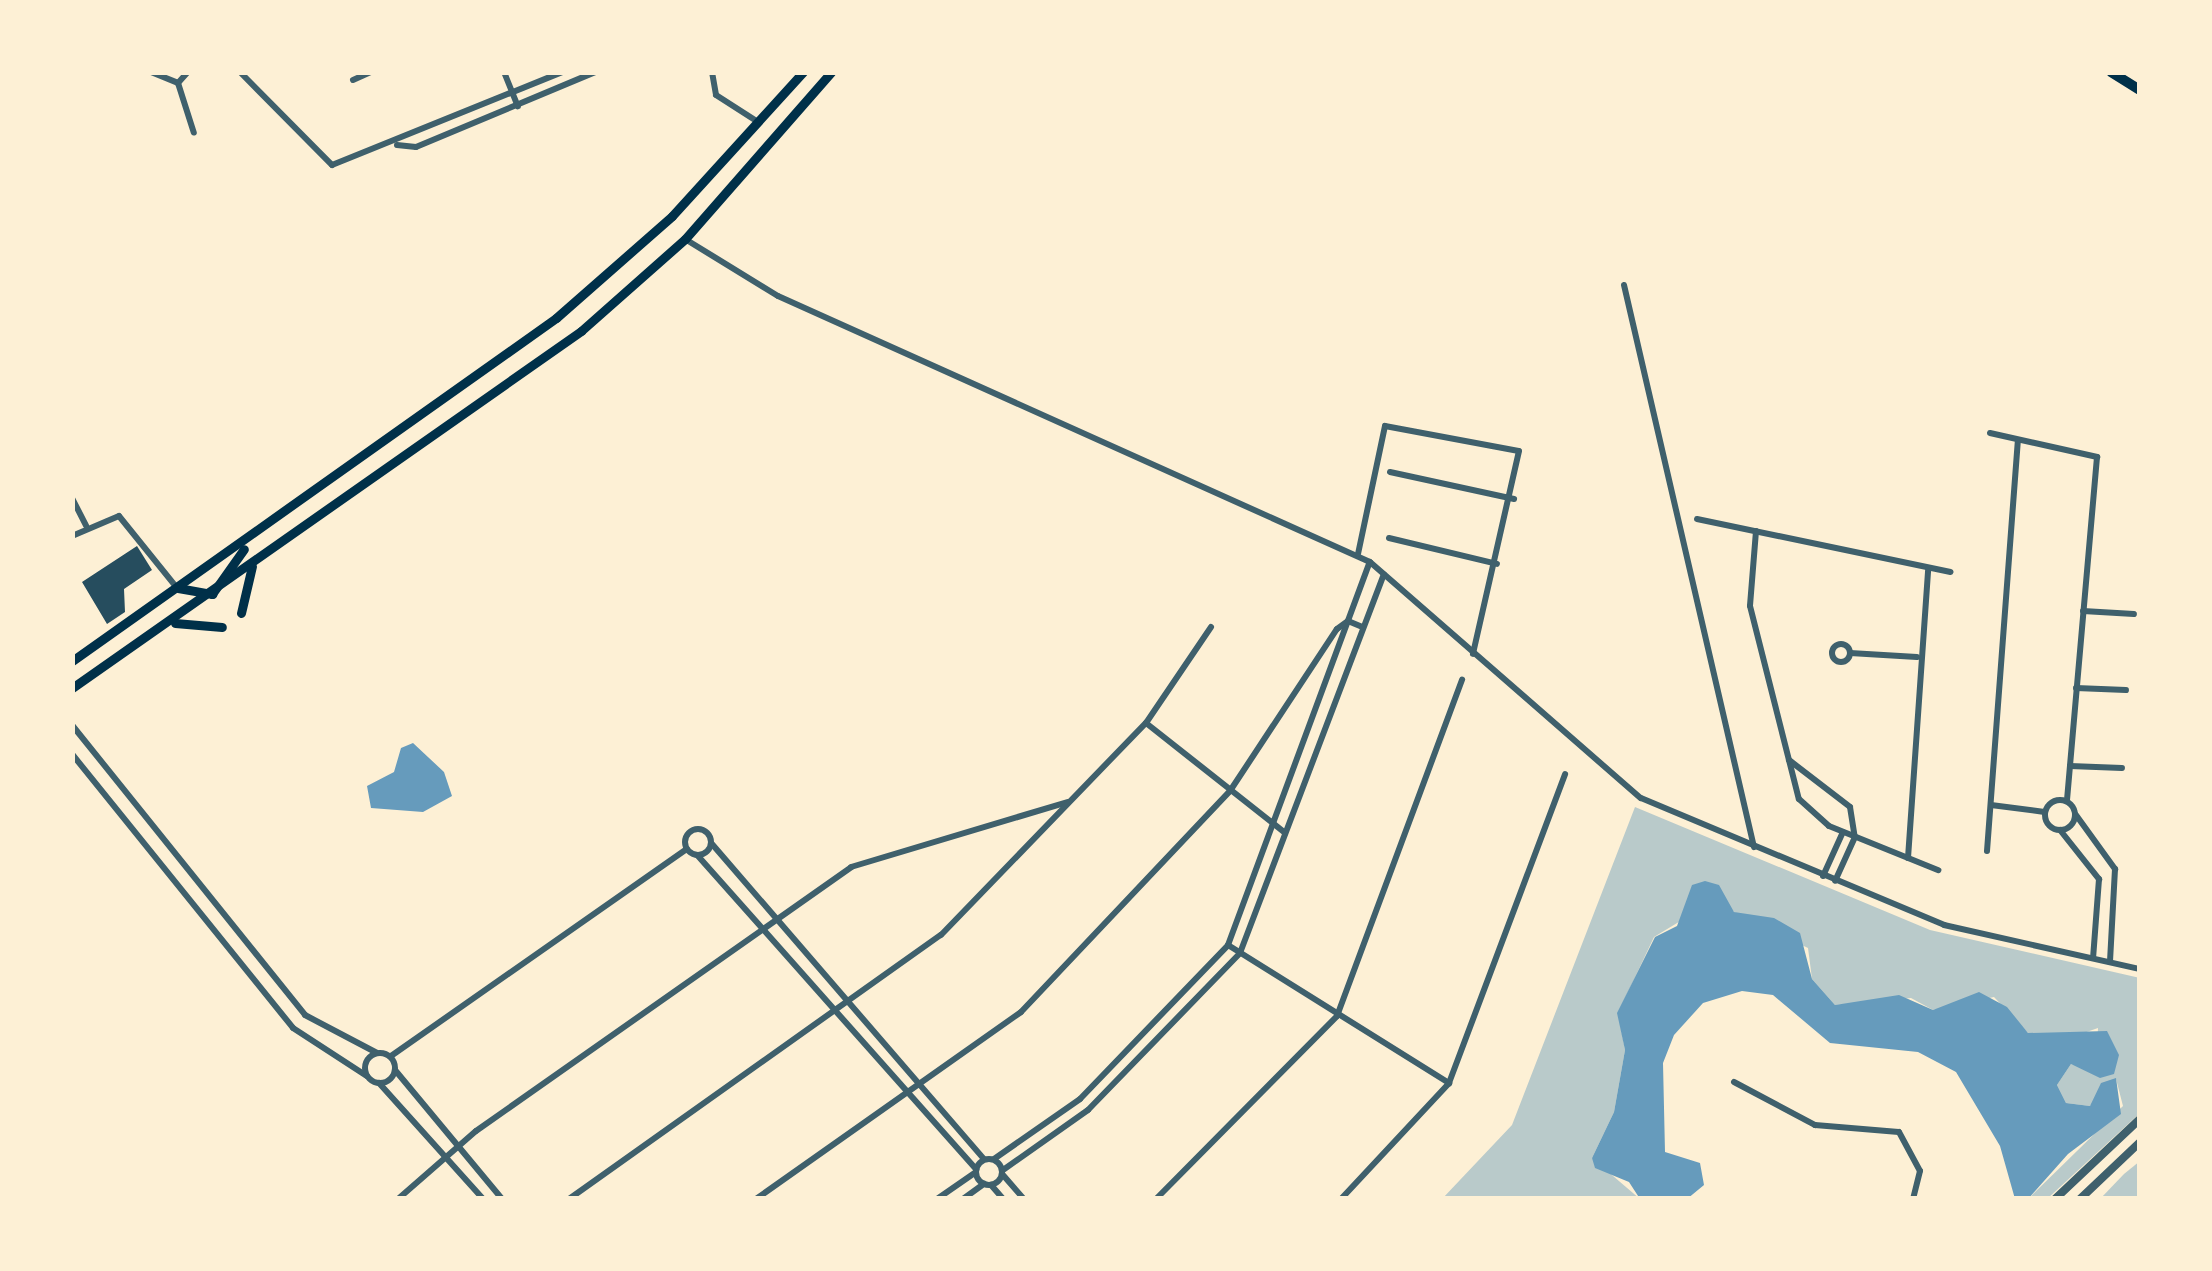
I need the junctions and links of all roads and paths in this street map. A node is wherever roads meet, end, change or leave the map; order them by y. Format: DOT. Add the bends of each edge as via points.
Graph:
graph roads {
  1 [pos="151,72"];
  2 [pos="188,72"];
  3 [pos="241,72"];
  4 [pos="370,72"];
  5 [pos="504,72"];
  6 [pos="562,72"];
  7 [pos="595,72"];
  8 [pos="712,72"];
  9 [pos="803,72"];
  10 [pos="831,72"];
  11 [pos="2111,72"];
  12 [pos="352,80"];
  13 [pos="178,83"];
  14 [pos="2140,90"];
  15 [pos="513,92"];
  16 [pos="518,106"];
  17 [pos="760,124"];
  18 [pos="194,133"];
  19 [pos="397,145"];
  20 [pos="685,239"];
  21 [pos="1624,285"];
  22 [pos="1990,433"];
  23 [pos="2018,440"];
  24 [pos="1390,472"];
  25 [pos="72,497"];
  26 [pos="1514,499"];
  27 [pos="1697,519"];
  28 [pos="86,526"];
  29 [pos="1756,531"];
  30 [pos="260,532"];
  31 [pos="72,536"];
  32 [pos="1388,538"];
  33 [pos="1358,554"];
  34 [pos="1370,562"];
  35 [pos="1497,564"];
  36 [pos="252,566"];
  37 [pos="1928,568"];
  38 [pos="1951,572"];
  39 [pos="1384,573"];
  40 [pos="182,589"];
  41 [pos="212,594"];
  42 [pos="194,607"];
  43 [pos="2083,611"];
  44 [pos="241,613"];
  45 [pos="2134,614"];
  46 [pos="1348,621"];
  47 [pos="170,624"];
  48 [pos="222,627"];
  49 [pos="1211,627"];
  50 [pos="1363,627"];
  51 [pos="1850,653"];
  52 [pos="1320,654"];
  53 [pos="1473,654"];
  54 [pos="1917,657"];
  55 [pos="1334,660"];
  56 [pos="72,661"];
  57 [pos="1462,679"];
  58 [pos="72,688"];
  59 [pos="2076,688"];
  60 [pos="2126,690"];
  61 [pos="1146,723"];
  62 [pos="72,725"];
  63 [pos="82,738"];
  64 [pos="72,750"];
  65 [pos="1789,760"];
  66 [pos="2069,766"];
  67 [pos="2122,768"];
  68 [pos="111,774"];
  69 [pos="1564,774"];
  70 [pos="98,787"];
  71 [pos="1231,791"];
  72 [pos="1072,801"];
  73 [pos="2066,801"];
  74 [pos="1990,805"];
  75 [pos="2045,812"];
  76 [pos="2075,815"];
  77 [pos="1273,824"];
  78 [pos="2060,830"];
  79 [pos="1284,832"];
  80 [pos="1843,832"];
  81 [pos="1855,837"];
  82 [pos="712,844"];
  83 [pos="1754,847"];
  84 [pos="687,849"];
  85 [pos="1987,851"];
  86 [pos="698,856"];
  87 [pos="1908,858"];
  88 [pos="1938,870"];
  89 [pos="1823,876"];
  90 [pos="1835,880"];
  91 [pos="210,898"];
  92 [pos="197,909"];
  93 [pos="775,921"];
  94 [pos="765,928"];
  95 [pos="1228,945"];
  96 [pos="1240,953"];
  97 [pos="2093,958"];
  98 [pos="2110,962"];
  99 [pos="2140,969"];
  100 [pos="846,1002"];
  101 [pos="836,1010"];
  102 [pos="304,1015"];
  103 [pos="1337,1016"];
  104 [pos="293,1028"];
  105 [pos="377,1052"];
  106 [pos="391,1056"];
  107 [pos="395,1070"];
  108 [pos="367,1076"];
  109 [pos="1734,1082"];
  110 [pos="379,1083"];
  111 [pos="918,1084"];
  112 [pos="1450,1084"];
  113 [pos="908,1091"];
  114 [pos="2140,1119"];
  115 [pos="2140,1142"];
  116 [pos="457,1146"];
  117 [pos="446,1155"];
  118 [pos="984,1159"];
  119 [pos="994,1159"];
  120 [pos="976,1170"];
  121 [pos="1003,1172"];
  122 [pos="987,1185"];
  123 [pos="398,1199"];
  124 [pos="483,1199"];
  125 [pos="502,1199"];
  126 [pos="569,1199"];
  127 [pos="756,1199"];
  128 [pos="938,1199"];
  129 [pos="963,1199"];
  130 [pos="1003,1199"];
  131 [pos="1024,1199"];
  132 [pos="1156,1199"];
  133 [pos="1341,1199"];
  134 [pos="1913,1199"];
  135 [pos="2055,1199"];
  136 [pos="2080,1199"];
  1 -- 13 [label="street"];
  2 -- 13 [label="street"];
  3 -- 19 [label="street" via="332,165"];
  4 -- 12 [label="street"];
  5 -- 15 [label="street"];
  6 -- 15 [label="street"];
  7 -- 16 [label="street"];
  8 -- 17 [label="street" via="716,95"];
  9 -- 17 [label="main road"];
  10 -- 20 [label="main road"];
  11 -- 14 [label="highway"];
  13 -- 18 [label="street"];
  15 -- 16 [label="street"];
  15 -- 19 [label="street"];
  16 -- 19 [label="street" via="416,147"];
  17 -- 30 [label="main road" via="556,318"];
  20 -- 33 [label="street" via="799,306"];
  20 -- 36 [label="main road" via="517,382"];
  21 -- 83 [label="street"];
  22 -- 23 [label="street"];
  23 -- 43 [label="street" via="2097,458"];
  23 -- 74 [label="street"];
  24 -- 26 [label="street"];
  25 -- 28 [label="street"];
  26 -- 33 [label="street" via="1521,458 1513,447 1384,426"];
  26 -- 35 [label="street"];
  27 -- 29 [label="street"];
  28 -- 31 [label="street"];
  28 -- 40 [label="street" via="110,516 127,521"];
  29 -- 37 [label="street"];
  29 -- 65 [label="street" via="1747,587"];
  30 -- 40 [label="main road"];
  30 -- 41 [label="main road" via="218,576"];
  32 -- 35 [label="street"];
  33 -- 34 [label="street"];
  34 -- 39 [label="street"];
  34 -- 46 [label="street"];
  35 -- 53 [label="street"];
  36 -- 41 [label="main road"];
  36 -- 44 [label="main road"];
  37 -- 38 [label="street"];
  37 -- 54 [label="street"];
  39 -- 50 [label="street"];
  39 -- 53 [label="street"];
  40 -- 41 [label="main road"];
  40 -- 42 [label="main road"];
  40 -- 56 [label="main road"];
  41 -- 42 [label="main road"];
  42 -- 47 [label="main road"];
  43 -- 45 [label="street"];
  43 -- 59 [label="street"];
  46 -- 50 [label="street"];
  46 -- 52 [label="street"];
  46 -- 55 [label="street"];
  47 -- 48 [label="main road"];
  47 -- 58 [label="main road"];
  49 -- 61 [label="street"];
  50 -- 79 [label="street"];
  51 -- 54 [label="street"];
  52 -- 55 [label="street"];
  52 -- 71 [label="street"];
  53 -- 83 [label="street" via="1624,788"];
  54 -- 87 [label="street"];
  55 -- 77 [label="street"];
  57 -- 103 [label="street"];
  59 -- 60 [label="street"];
  59 -- 66 [label="street"];
  61 -- 71 [label="street"];
  61 -- 72 [label="street"];
  62 -- 63 [label="street"];
  63 -- 64 [label="street"];
  63 -- 68 [label="street"];
  64 -- 70 [label="street"];
  65 -- 80 [label="street" via="1799,799"];
  65 -- 81 [label="street" via="1843,796"];
  66 -- 67 [label="street"];
  66 -- 73 [label="street"];
  68 -- 70 [label="street"];
  68 -- 91 [label="street"];
  69 -- 112 [label="street"];
  70 -- 92 [label="street"];
  71 -- 77 [label="street"];
  71 -- 111 [label="street" via="1021,1012"];
  72 -- 93 [label="street" via="851,867"];
  72 -- 100 [label="street" via="941,935"];
  73 -- 75 [label="street"];
  73 -- 76 [label="street"];
  74 -- 75 [label="street"];
  74 -- 85 [label="street"];
  75 -- 78 [label="street"];
  76 -- 78 [label="street"];
  76 -- 98 [label="street" via="2114,869"];
  77 -- 79 [label="street"];
  77 -- 95 [label="street"];
  78 -- 97 [label="street" via="2099,879"];
  79 -- 96 [label="street"];
  80 -- 81 [label="street"];
  80 -- 89 [label="street"];
  81 -- 87 [label="street"];
  81 -- 90 [label="street"];
  82 -- 84 [label="street" via="708,832 695,829"];
  82 -- 86 [label="street"];
  82 -- 93 [label="street"];
  83 -- 89 [label="street"];
  84 -- 86 [label="street"];
  84 -- 106 [label="street"];
  86 -- 94 [label="street"];
  87 -- 88 [label="street"];
  89 -- 90 [label="street"];
  90 -- 97 [label="street" via="1944,925"];
  91 -- 92 [label="street"];
  91 -- 102 [label="street"];
  92 -- 104 [label="street"];
  93 -- 94 [label="street"];
  93 -- 100 [label="street"];
  94 -- 101 [label="street"];
  94 -- 116 [label="street"];
  95 -- 96 [label="street"];
  95 -- 119 [label="street" via="1080,1099"];
  96 -- 103 [label="street"];
  96 -- 121 [label="street" via="1088,1110"];
  97 -- 98 [label="street"];
  98 -- 99 [label="street"];
  100 -- 101 [label="street"];
  100 -- 111 [label="street"];
  101 -- 113 [label="street"];
  101 -- 126 [label="street"];
  102 -- 104 [label="street"];
  102 -- 105 [label="street"];
  103 -- 112 [label="street"];
  103 -- 132 [label="street"];
  104 -- 108 [label="street"];
  105 -- 106 [label="street"];
  105 -- 108 [label="street" via="366,1062"];
  106 -- 107 [label="street"];
  107 -- 110 [label="street"];
  107 -- 116 [label="street"];
  108 -- 110 [label="street"];
  109 -- 134 [label="street" via="1815,1125 1899,1132 1920,1171"];
  110 -- 117 [label="street"];
  111 -- 113 [label="street"];
  111 -- 118 [label="street"];
  112 -- 133 [label="street"];
  113 -- 120 [label="street"];
  113 -- 127 [label="street"];
  114 -- 135 [label="street"];
  115 -- 136 [label="street"];
  116 -- 117 [label="street"];
  116 -- 125 [label="street"];
  117 -- 123 [label="street"];
  117 -- 124 [label="street"];
  118 -- 119 [label="street"];
  118 -- 120 [label="street"];
  119 -- 121 [label="street"];
  120 -- 122 [label="street"];
  120 -- 128 [label="street"];
  121 -- 122 [label="street"];
  121 -- 131 [label="street"];
  122 -- 129 [label="street"];
  122 -- 130 [label="street"];
}
